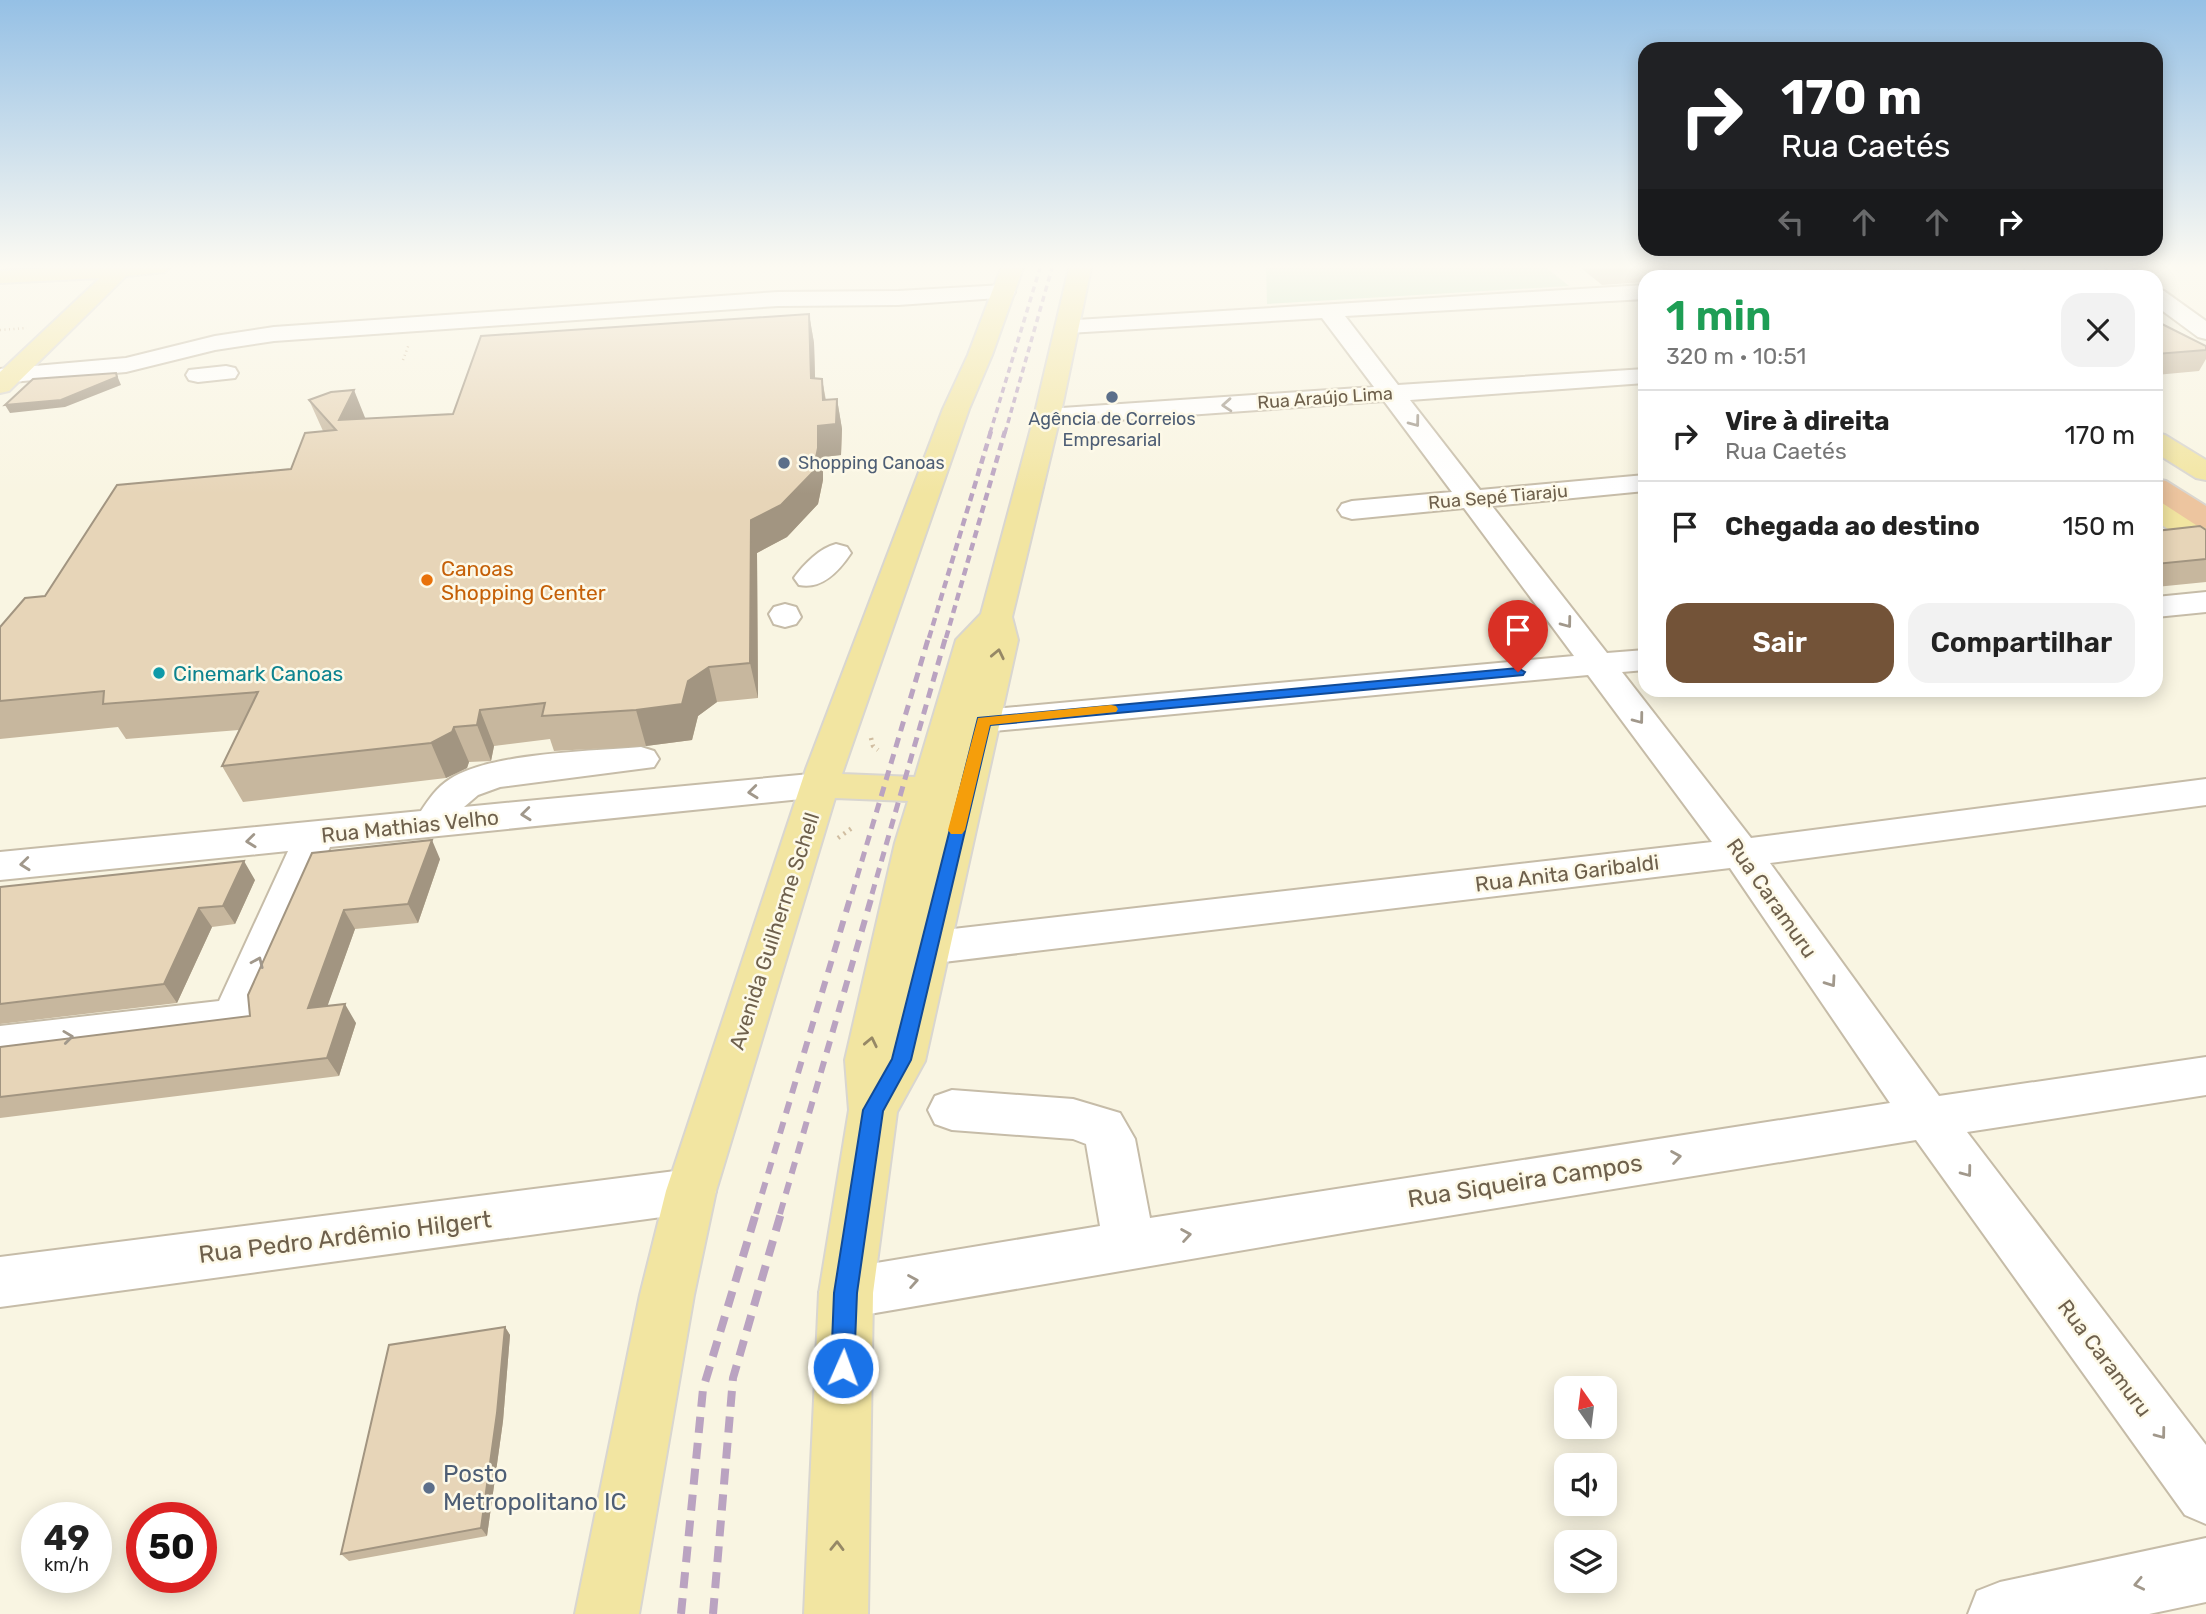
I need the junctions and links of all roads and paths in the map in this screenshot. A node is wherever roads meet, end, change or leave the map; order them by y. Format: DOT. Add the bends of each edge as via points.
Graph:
graph roads {
  1 [pos="25,343"];
  2 [pos="35,343"];
  3 [pos="219,343"];
  4 [pos="409,343"];
  5 [pos="983,343"];
  6 [pos="1064,343"];
  7 [pos="1354,343"];
  8 [pos="402,360"];
  9 [pos="226,373"];
  10 [pos="3,375"];
  11 [pos="198,375"];
  12 [pos="1638,376"];
  13 [pos="1393,394"];
  14 [pos="1047,417"];
  15 [pos="2163,447"];
  16 [pos="2163,461"];
  17 [pos="2205,475"];
  18 [pos="1638,484"];
  19 [pos="2163,491"];
  20 [pos="1473,499"];
  21 [pos="1352,510"];
  22 [pos="2163,513"];
  23 [pos="2206,519"];
  24 [pos="2206,541"];
  25 [pos="836,553"];
  26 [pos="810,578"];
  27 [pos="2206,602"];
  28 [pos="2163,606"];
  29 [pos="996,617"];
  30 [pos="1638,661"];
  31 [pos="1598,665"];
  32 [pos="983,721"];
  33 [pos="641,759"];
  34 [pos="823,777"];
  35 [pos="932,781"];
  36 [pos="2206,792"];
  37 [pos="435,823"];
  38 [pos="315,835"];
  39 [pos="1741,853"];
  40 [pos="0,866"];
  41 [pos="928,948"];
  42 [pos="0,1045"];
  43 [pos="2206,1076"];
  44 [pos="873,1110"];
  45 [pos="953,1111"];
  46 [pos="1927,1118"];
  47 [pos="691,1191"];
  48 [pos="1129,1244"];
  49 [pos="0,1282"];
  50 [pos="846,1293"];
  51 [pos="2206,1494"];
  52 [pos="2206,1570"];
  53 [pos="607,1614"];
  54 [pos="836,1614"];
  55 [pos="2000,1614"];
  1 -- 10 [label="main road"];
  2 -- 10 [label="main road"];
  3 -- 10 [label="street" via="126,365"];
  4 -- 8 [label="path"];
  5 -- 34 [label="main road, Avenida Guilherme Schell"];
  6 -- 14 [label="main road"];
  7 -- 13 [label="street, Rua Caramuru"];
  9 -- 11 [label="street"];
  12 -- 13 [label="street, Rua Araújo Lima"];
  13 -- 14 [label="street, Rua Araújo Lima, one-way"];
  13 -- 20 [label="street, Rua Caramuru, one-way"];
  14 -- 29 [label="main road"];
  15 -- 17 [label="main road"];
  16 -- 17 [label="highway"];
  18 -- 20 [label="street, Rua Sepé Tiaraju"];
  19 -- 23 [label="highway"];
  20 -- 21 [label="street, Rua Sepé Tiaraju"];
  20 -- 31 [label="street, Rua Caramuru, one-way"];
  22 -- 24 [label="main road"];
  25 -- 26 [label="street"];
  27 -- 28 [label="street"];
  32 -- 29 [label="main road, one-way" via="1001,640"];
  29 -- 35 [label="main road" via="973,640"];
  30 -- 31 [label="street"];
  31 -- 32 [label="street"];
  31 -- 39 [label="street, Rua Caramuru, one-way"];
  32 -- 41 [label="main road"];
  33 -- 37 [label="street" via="496,774 467,785 441,807"];
  34 -- 35 [label="main road"];
  34 -- 37 [label="street, Rua Mathias Velho, one-way"];
  34 -- 47 [label="main road, Avenida Guilherme Schell"];
  44 -- 35 [label="main road, one-way" via="868,1060"];
  36 -- 39 [label="street, Rua Anita Garibaldi"];
  37 -- 38 [label="street, Rua Mathias Velho"];
  38 -- 40 [label="street, Rua Mathias Velho, one-way"];
  42 -- 38 [label="street, one-way" via="234,1017"];
  39 -- 41 [label="street, Rua Anita Garibaldi"];
  39 -- 46 [label="street, Rua Caramuru, one-way"];
  41 -- 44 [label="main road" via="902,1060"];
  43 -- 46 [label="street, Rua Siqueira Campos"];
  44 -- 50 [label="main road"];
  45 -- 48 [label="street" via="1073,1119 1103,1128 1110,1139"];
  48 -- 46 [label="street, Rua Siqueira Campos, one-way"];
  46 -- 51 [label="street, Rua Caramuru, one-way"];
  47 -- 49 [label="street, Rua Pedro Ardêmio Hilgert"];
  47 -- 53 [label="main road, Avenida Guilherme Schell" via="664,1308"];
  50 -- 48 [label="street, Rua Siqueira Campos, one-way"];
  54 -- 50 [label="main road, one-way"];
  52 -- 55 [label="street, one-way"];
}
